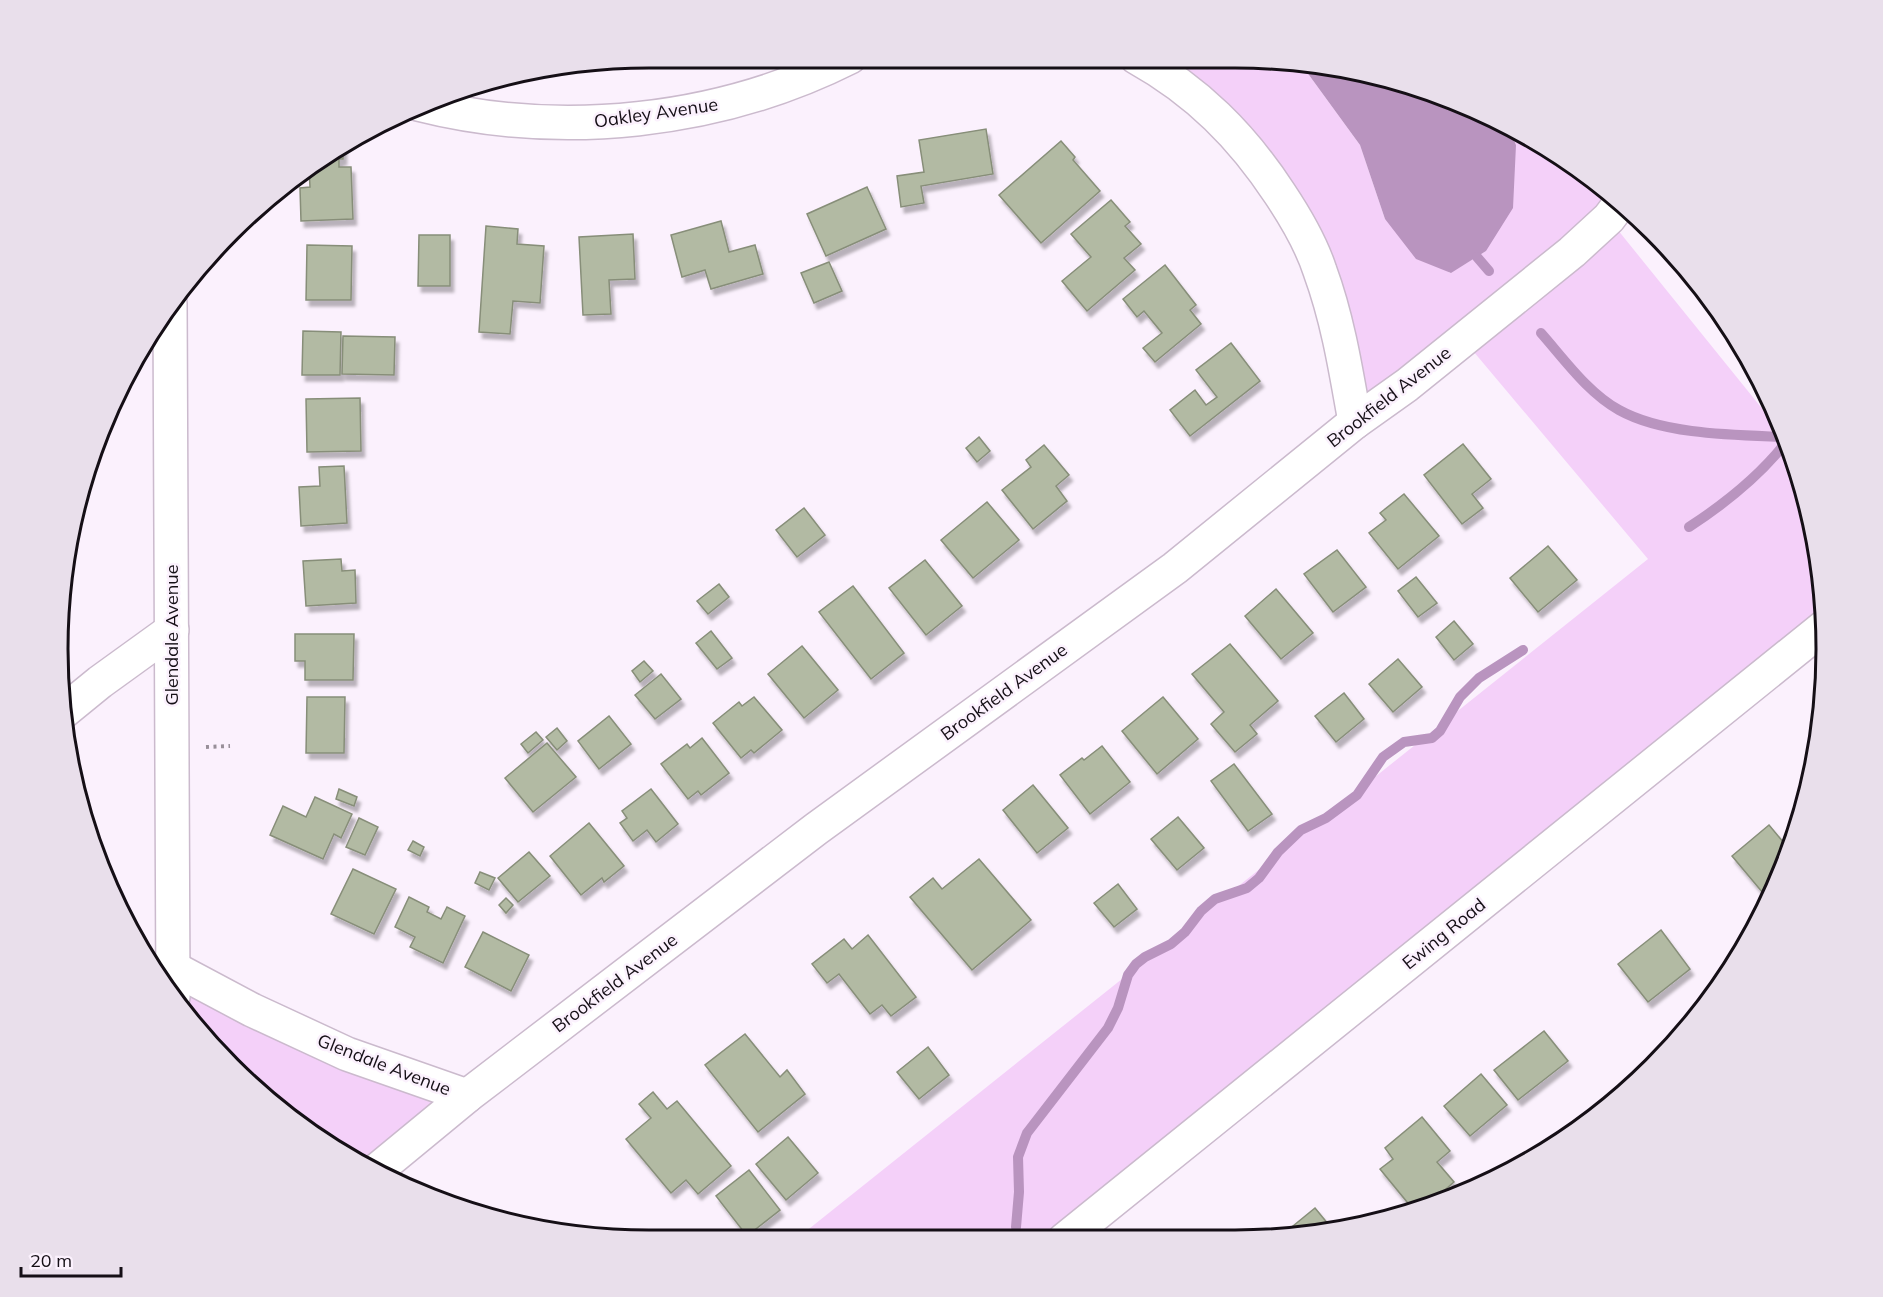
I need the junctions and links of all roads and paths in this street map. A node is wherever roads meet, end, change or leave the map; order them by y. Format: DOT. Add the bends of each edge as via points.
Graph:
graph roads {
  1 [pos="829,68"];
  2 [pos="1153,68"];
  3 [pos="438,107"];
  4 [pos="1615,210"];
  5 [pos="170,319"];
  6 [pos="1355,422"];
  7 [pos="172,630"];
  8 [pos="1815,634"];
  9 [pos="71,706"];
  10 [pos="173,982"];
  11 [pos="467,1096"];
  12 [pos="383,1165"];
  13 [pos="1076,1230"];
  1 -- 3 [label="street, Oakley Avenue" via="733,102 633,119 586,123 503,119"];
  2 -- 6 [label="street" via="1223,121 1260,164 1299,223 1320,270 1337,325"];
  4 -- 6 [label="street, Brookfield Avenue" via="1572,252"];
  5 -- 7 [label="street, Glendale Avenue"];
  6 -- 11 [label="street, Brookfield Avenue" via="1175,568 816,829"];
  7 -- 9 [label="street"];
  7 -- 10 [label="street, Glendale Avenue"];
  8 -- 13 [label="street, Ewing Road"];
  10 -- 11 [label="street, Glendale Avenue" via="252,1010 347,1054"];
  11 -- 12 [label="street, Brookfield Avenue"];
}
